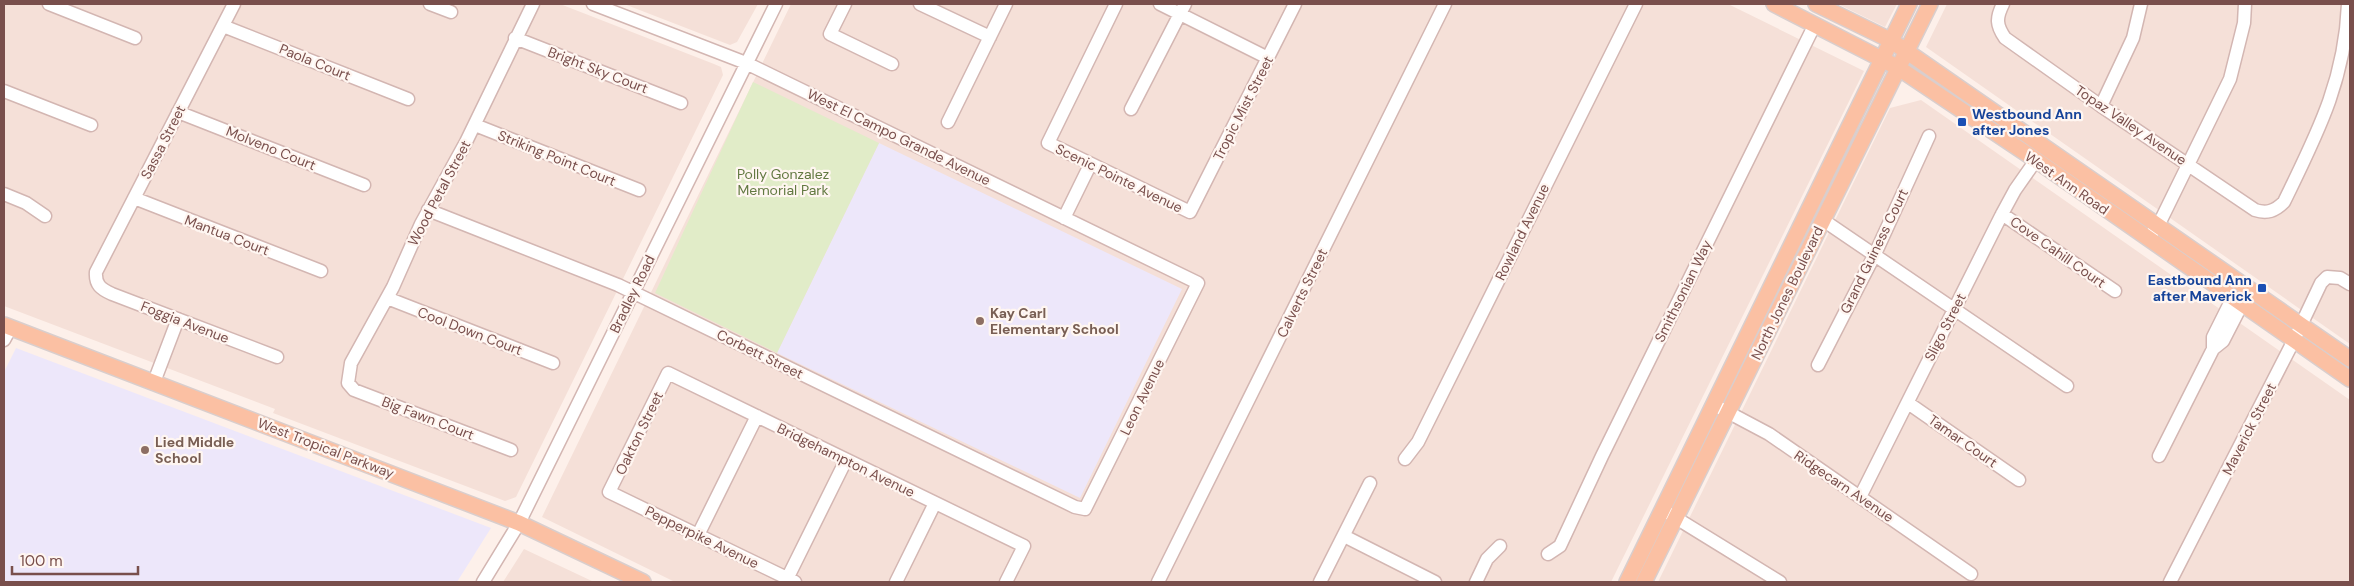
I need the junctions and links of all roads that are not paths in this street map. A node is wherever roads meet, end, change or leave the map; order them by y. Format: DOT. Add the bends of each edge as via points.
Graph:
graph roads {
  1 [pos="49,4"];
  2 [pos="234,4"];
  3 [pos="430,4"];
  4 [pos="533,4"];
  5 [pos="594,4"];
  6 [pos="776,4"];
  7 [pos="845,4"];
  8 [pos="920,4"];
  9 [pos="1006,4"];
  10 [pos="1116,4"];
  11 [pos="1160,4"];
  12 [pos="1295,4"];
  13 [pos="1445,4"];
  14 [pos="1636,4"];
  15 [pos="1774,4"];
  16 [pos="1816,4"];
  17 [pos="1909,4"];
  18 [pos="1930,4"];
  19 [pos="2003,4"];
  20 [pos="2140,4"];
  21 [pos="2245,4"];
  22 [pos="2348,4"];
  23 [pos="1183,9"];
  24 [pos="451,12"];
  25 [pos="1815,24"];
  26 [pos="223,26"];
  27 [pos="990,37"];
  28 [pos="135,38"];
  29 [pos="515,38"];
  30 [pos="1890,40"];
  31 [pos="1906,51"];
  32 [pos="1268,58"];
  33 [pos="1881,58"];
  34 [pos="746,64"];
  35 [pos="892,64"];
  36 [pos="1897,67"];
  37 [pos="4,91"];
  38 [pos="408,98"];
  39 [pos="682,103"];
  40 [pos="2101,106"];
  41 [pos="1131,109"];
  42 [pos="178,112"];
  43 [pos="948,122"];
  44 [pos="91,125"];
  45 [pos="475,125"];
  46 [pos="1929,136"];
  47 [pos="2036,160"];
  48 [pos="1090,165"];
  49 [pos="2189,165"];
  50 [pos="2085,174"];
  51 [pos="364,185"];
  52 [pos="639,190"];
  53 [pos="5,198"];
  54 [pos="134,198"];
  55 [pos="428,210"];
  56 [pos="1190,212"];
  57 [pos="2002,214"];
  58 [pos="45,216"];
  59 [pos="1064,218"];
  60 [pos="1822,220"];
  61 [pos="2158,226"];
  62 [pos="2148,239"];
  63 [pos="1875,254"];
  64 [pos="321,271"];
  65 [pos="95,282"];
  66 [pos="1198,284"];
  67 [pos="2350,284"];
  68 [pos="2115,291"];
  69 [pos="633,293"];
  70 [pos="387,298"];
  71 [pos="2237,301"];
  72 [pos="1955,308"];
  73 [pos="178,319"];
  74 [pos="2300,325"];
  75 [pos="6,331"];
  76 [pos="2294,340"];
  77 [pos="277,357"];
  78 [pos="2350,359"];
  79 [pos="553,363"];
  80 [pos="1818,365"];
  81 [pos="668,373"];
  82 [pos="2350,380"];
  83 [pos="154,382"];
  84 [pos="348,383"];
  85 [pos="2067,386"];
  86 [pos="1908,402"];
  87 [pos="1713,405"];
  88 [pos="1728,412"];
  89 [pos="757,416"];
  90 [pos="511,450"];
  91 [pos="2159,456"];
  92 [pos="1405,458"];
  93 [pos="846,460"];
  94 [pos="2019,480"];
  95 [pos="1370,484"];
  96 [pos="609,492"];
  97 [pos="1860,497"];
  98 [pos="935,503"];
  99 [pos="1085,509"];
  100 [pos="1663,510"];
  101 [pos="1676,517"];
  102 [pos="519,523"];
  103 [pos="698,535"];
  104 [pos="1344,536"];
  105 [pos="1500,546"];
  106 [pos="1548,554"];
  107 [pos="1971,574"];
  108 [pos="791,580"];
  109 [pos="483,582"];
  110 [pos="641,582"];
  111 [pos="896,582"];
  112 [pos="1006,582"];
  113 [pos="1158,582"];
  114 [pos="1320,582"];
  115 [pos="1435,582"];
  116 [pos="1476,582"];
  117 [pos="1627,582"];
  118 [pos="1644,582"];
  119 [pos="1780,582"];
  120 [pos="2170,582"];
  1 -- 28 [label="street"];
  2 -- 26 [label="street, Sassa Street"];
  3 -- 24 [label="street"];
  4 -- 29 [label="street, Wood Petal Street"];
  5 -- 34 [label="street, West El Campo Grande Avenue"];
  6 -- 34 [label="street, Bradley Road"];
  7 -- 35 [label="street" via="830,34"];
  8 -- 27 [label="street"];
  9 -- 27 [label="street"];
  10 -- 48 [label="street, Scenic Pointe Avenue" via="1048,143"];
  11 -- 23 [label="street"];
  12 -- 32 [label="street, Tropic Mist Street"];
  13 -- 113 [label="street, Calverts Street"];
  14 -- 92 [label="street, Rowland Avenue" via="1418,442"];
  15 -- 25 [label="main road, West Ann Road"];
  16 -- 30 [label="main road, West Ann Road"];
  17 -- 30 [label="main road, North Jones Boulevard"];
  18 -- 31 [label="main road, North Jones Boulevard"];
  19 -- 40 [label="street, Topaz Valley Avenue" via="1997,16 1998,27 2005,38"];
  20 -- 40 [label="street" via="2134,38"];
  21 -- 49 [label="street" via="2244,23 2230,79"];
  22 -- 49 [label="street, Topaz Valley Avenue" via="2342,59 2332,98 2284,202 2270,212 2255,210"];
  23 -- 32 [label="street"];
  23 -- 41 [label="street"];
  25 -- 33 [label="main road, West Ann Road"];
  25 -- 106 [label="street, Smithsonian Way" via="1560,546"];
  26 -- 38 [label="street, Paola Court"];
  26 -- 42 [label="street, Sassa Street"];
  27 -- 43 [label="street"];
  29 -- 39 [label="street, Bright Sky Court"];
  29 -- 45 [label="street, Wood Petal Street"];
  30 -- 31 [label="main road, West Ann Road"];
  30 -- 33 [label="main road, North Jones Boulevard"];
  31 -- 36 [label="main road, North Jones Boulevard"];
  31 -- 50 [label="main road, West Ann Road"];
  32 -- 56 [label="street, Tropic Mist Street"];
  33 -- 36 [label="main road, West Ann Road"];
  33 -- 87 [label="main road, North Jones Boulevard"];
  34 -- 59 [label="street, West El Campo Grande Avenue"];
  34 -- 69 [label="street, Bradley Road"];
  36 -- 47 [label="main road, West Ann Road"];
  36 -- 60 [label="main road, North Jones Boulevard"];
  37 -- 44 [label="street"];
  40 -- 49 [label="street, Topaz Valley Avenue"];
  42 -- 51 [label="street, Molveno Court"];
  42 -- 54 [label="street, Sassa Street"];
  45 -- 52 [label="street, Striking Point Court"];
  45 -- 55 [label="street, Wood Petal Street"];
  46 -- 63 [label="street, Grand Guiness Court"];
  47 -- 50 [label="main road" via="2043,158"];
  47 -- 57 [label="street, Sligo Street"];
  47 -- 62 [label="main road, West Ann Road"];
  48 -- 56 [label="street, Scenic Pointe Avenue"];
  48 -- 59 [label="street"];
  49 -- 61 [label="street"];
  50 -- 61 [label="main road, West Ann Road"];
  53 -- 58 [label="street" via="37,209"];
  54 -- 64 [label="street, Mantua Court"];
  54 -- 65 [label="street, Sassa Street" via="96,272"];
  55 -- 69 [label="street, Corbett Street"];
  55 -- 70 [label="street, Wood Petal Street"];
  57 -- 68 [label="street, Cove Cahill Court"];
  57 -- 72 [label="street, Sligo Street"];
  59 -- 66 [label="street, West El Campo Grande Avenue"];
  60 -- 63 [label="street"];
  60 -- 88 [label="main road, North Jones Boulevard"];
  61 -- 62 [label="street"];
  61 -- 74 [label="main road, West Ann Road"];
  62 -- 71 [label="main road, West Ann Road"];
  63 -- 72 [label="street"];
  63 -- 80 [label="street, Grand Guiness Court"];
  65 -- 73 [label="street, Foggia Avenue" via="112,294"];
  66 -- 99 [label="street, Leon Avenue"];
  67 -- 74 [label="street, Maverick Street" via="2340,278 2327,277"];
  69 -- 99 [label="street, Corbett Street" via="1075,507"];
  69 -- 102 [label="street, Bradley Road"];
  70 -- 79 [label="street, Cool Down Court"];
  70 -- 84 [label="street, Wood Petal Street" via="351,363"];
  71 -- 76 [label="main road, West Ann Road"];
  71 -- 91 [label="street" via="2213,337 2213,350"];
  72 -- 85 [label="street"];
  72 -- 86 [label="street, Sligo Street"];
  73 -- 77 [label="street, Foggia Avenue"];
  73 -- 83 [label="street"];
  74 -- 76 [label="street, Maverick Street"];
  74 -- 78 [label="main road, West Ann Road"];
  75 -- 83 [label="main road, West Tropical Parkway"];
  76 -- 82 [label="main road, West Ann Road"];
  76 -- 120 [label="street, Maverick Street"];
  81 -- 89 [label="street, Bridgehampton Avenue"];
  81 -- 96 [label="street, Oakton Street"];
  83 -- 102 [label="main road, West Tropical Parkway"];
  84 -- 90 [label="street, Big Fawn Court" via="362,394"];
  86 -- 94 [label="street, Tamar Court"];
  86 -- 97 [label="street, Sligo Street"];
  87 -- 88 [label="street, Ridgecarn Avenue"];
  87 -- 100 [label="main road, North Jones Boulevard"];
  88 -- 97 [label="street, Ridgecarn Avenue" via="1769,434"];
  88 -- 101 [label="main road, North Jones Boulevard"];
  89 -- 93 [label="street, Bridgehampton Avenue"];
  89 -- 103 [label="street"];
  93 -- 98 [label="street, Bridgehampton Avenue"];
  93 -- 108 [label="street"];
  95 -- 104 [label="street"];
  96 -- 103 [label="street, Pepperpike Avenue"];
  97 -- 107 [label="street, Ridgecarn Avenue"];
  98 -- 111 [label="street"];
  98 -- 112 [label="street, Bridgehampton Avenue" via="1024,546"];
  100 -- 101 [label="street"];
  100 -- 117 [label="main road, North Jones Boulevard"];
  101 -- 118 [label="main road, North Jones Boulevard"];
  101 -- 119 [label="street"];
  102 -- 109 [label="street, Bradley Road"];
  102 -- 110 [label="main road, West Tropical Parkway"];
  103 -- 108 [label="street, Pepperpike Avenue"];
  104 -- 114 [label="street"];
  104 -- 115 [label="street"];
  105 -- 116 [label="street" via="1488,558"];
}
